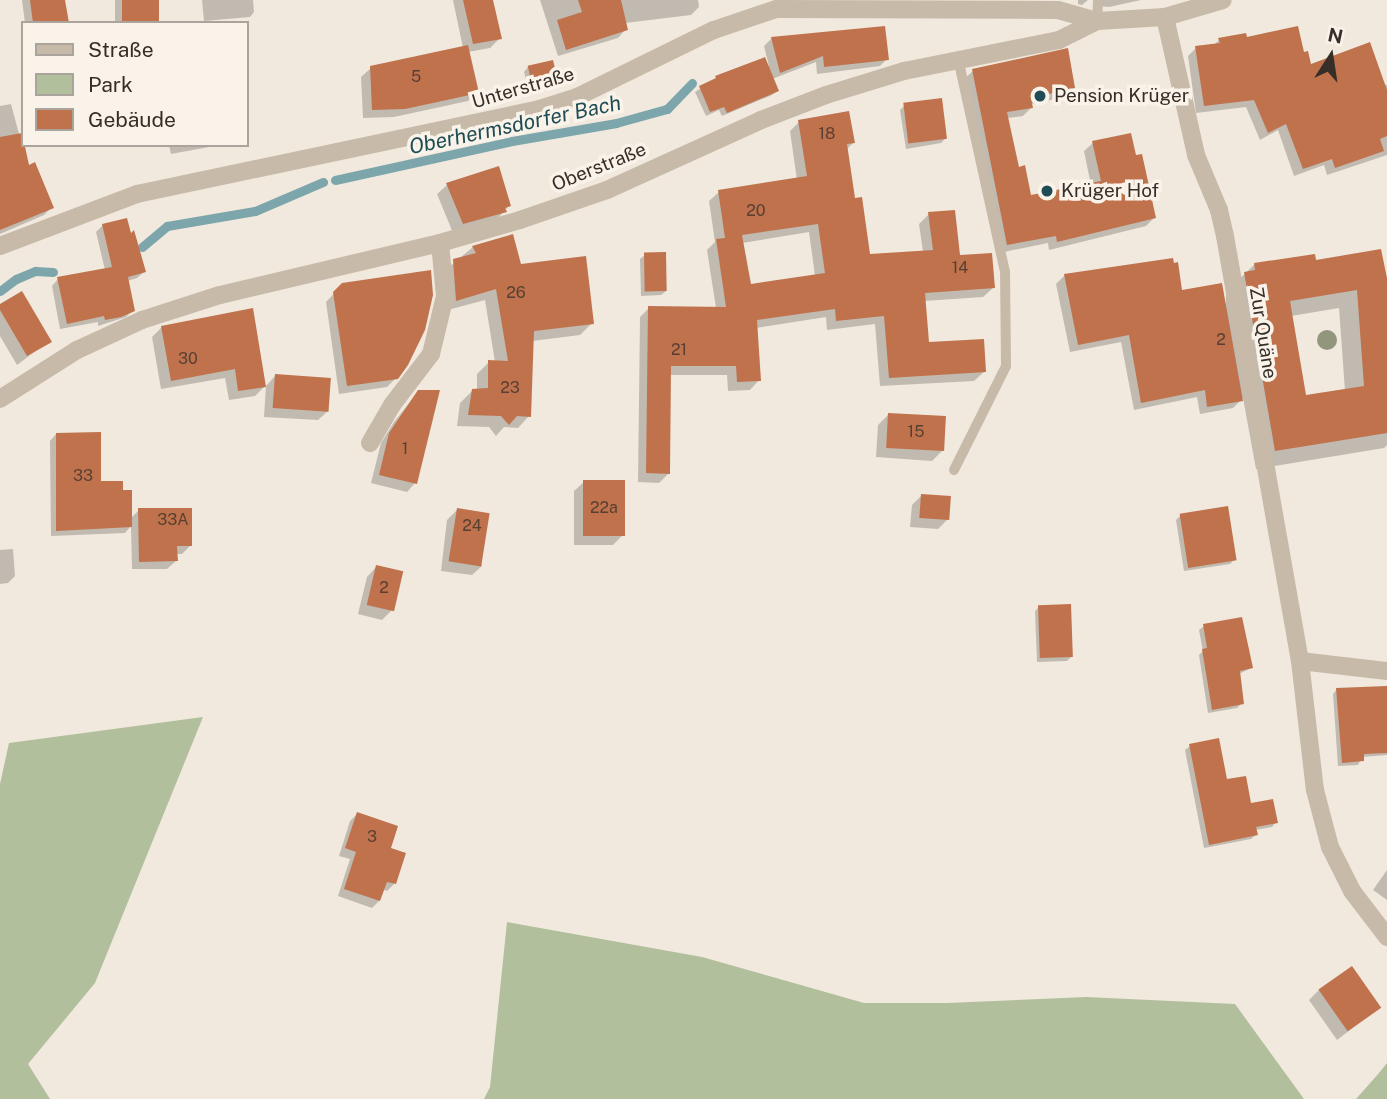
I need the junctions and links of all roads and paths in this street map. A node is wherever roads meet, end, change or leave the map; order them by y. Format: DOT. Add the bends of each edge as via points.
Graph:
graph roads {
  1 [pos="1098,0"];
  2 [pos="1223,0"];
  3 [pos="1166,17"];
  4 [pos="1097,21"];
  5 [pos="958,59"];
  6 [pos="440,243"];
  7 [pos="0,246"];
  8 [pos="0,399"];
  9 [pos="370,443"];
  10 [pos="954,470"];
  11 [pos="1300,661"];
  12 [pos="1387,671"];
  13 [pos="1387,937"];
  1 -- 4 [label="lane"];
  2 -- 3 [label="street, Oberstraße"];
  3 -- 4 [label="street, Oberstraße"];
  3 -- 11 [label="street, Zur Quäne" via="1196,155 1219,210"];
  4 -- 5 [label="street, Oberstraße" via="1059,40"];
  4 -- 7 [label="street, Unterstraße" via="1058,10 776,9 714,30 577,97 536,110 137,194"];
  5 -- 6 [label="street, Oberstraße" via="826,95 607,190"];
  5 -- 10 [label="lane" via="1005,272 1006,366"];
  6 -- 8 [label="street, Oberstraße" via="220,295 142,320 86,345"];
  6 -- 9 [label="street" via="445,296 431,354"];
  11 -- 12 [label="street"];
  11 -- 13 [label="street, Zur Quäne" via="1315,790 1330,847 1352,891"];
}
